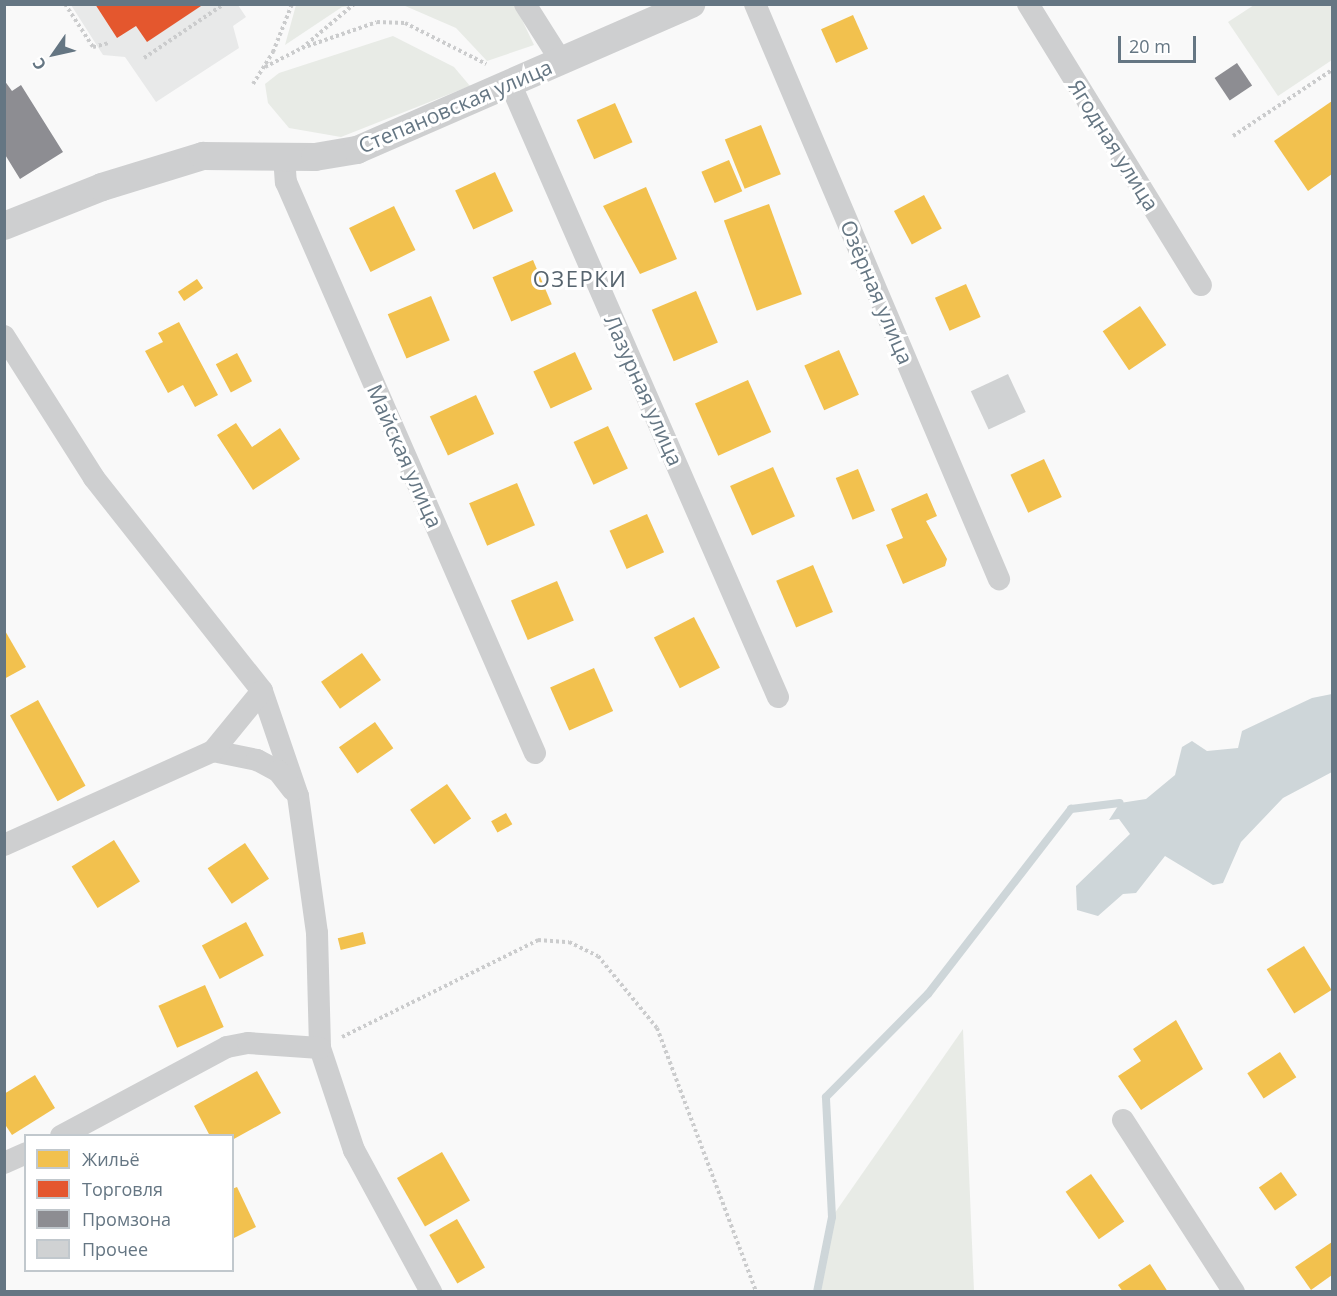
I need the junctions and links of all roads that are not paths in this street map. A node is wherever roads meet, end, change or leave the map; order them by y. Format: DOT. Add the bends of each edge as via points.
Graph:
graph roads {
  1 [pos="525,4"];
  2 [pos="691,4"];
  3 [pos="755,4"];
  4 [pos="1028,4"];
  5 [pos="561,61"];
  6 [pos="510,83"];
  7 [pos="284,156"];
  8 [pos="4,226"];
  9 [pos="1201,285"];
  10 [pos="4,336"];
  11 [pos="999,579"];
  12 [pos="262,691"];
  13 [pos="778,697"];
  14 [pos="213,751"];
  15 [pos="534,753"];
  16 [pos="298,796"];
  17 [pos="4,845"];
  18 [pos="320,1048"];
  19 [pos="1123,1120"];
  20 [pos="65,1134"];
  21 [pos="24,1154"];
  22 [pos="4,1163"];
  23 [pos="431,1292"];
  24 [pos="1234,1292"];
  1 -- 5 [label="street"];
  2 -- 5 [label="street, Степановская улица"];
  3 -- 11 [label="street, Озёрная улица"];
  4 -- 9 [label="street, Ягодная улица"];
  5 -- 6 [label="street, Степановская улица"];
  6 -- 7 [label="street, Степановская улица" via="357,150"];
  6 -- 13 [label="street, Лазурная улица"];
  7 -- 8 [label="street, Степановская улица" via="219,154 187,160"];
  7 -- 15 [label="street, Майская улица" via="286,182"];
  10 -- 12 [label="street" via="94,478"];
  12 -- 14 [label="street"];
  12 -- 16 [label="street"];
  14 -- 16 [label="street" via="237,753 279,771"];
  14 -- 17 [label="street" via="105,795"];
  16 -- 18 [label="street" via="317,933"];
  18 -- 20 [label="street" via="248,1043 227,1047"];
  18 -- 23 [label="street" via="354,1150"];
  19 -- 24 [label="street"];
  21 -- 22 [label="street"];
}
